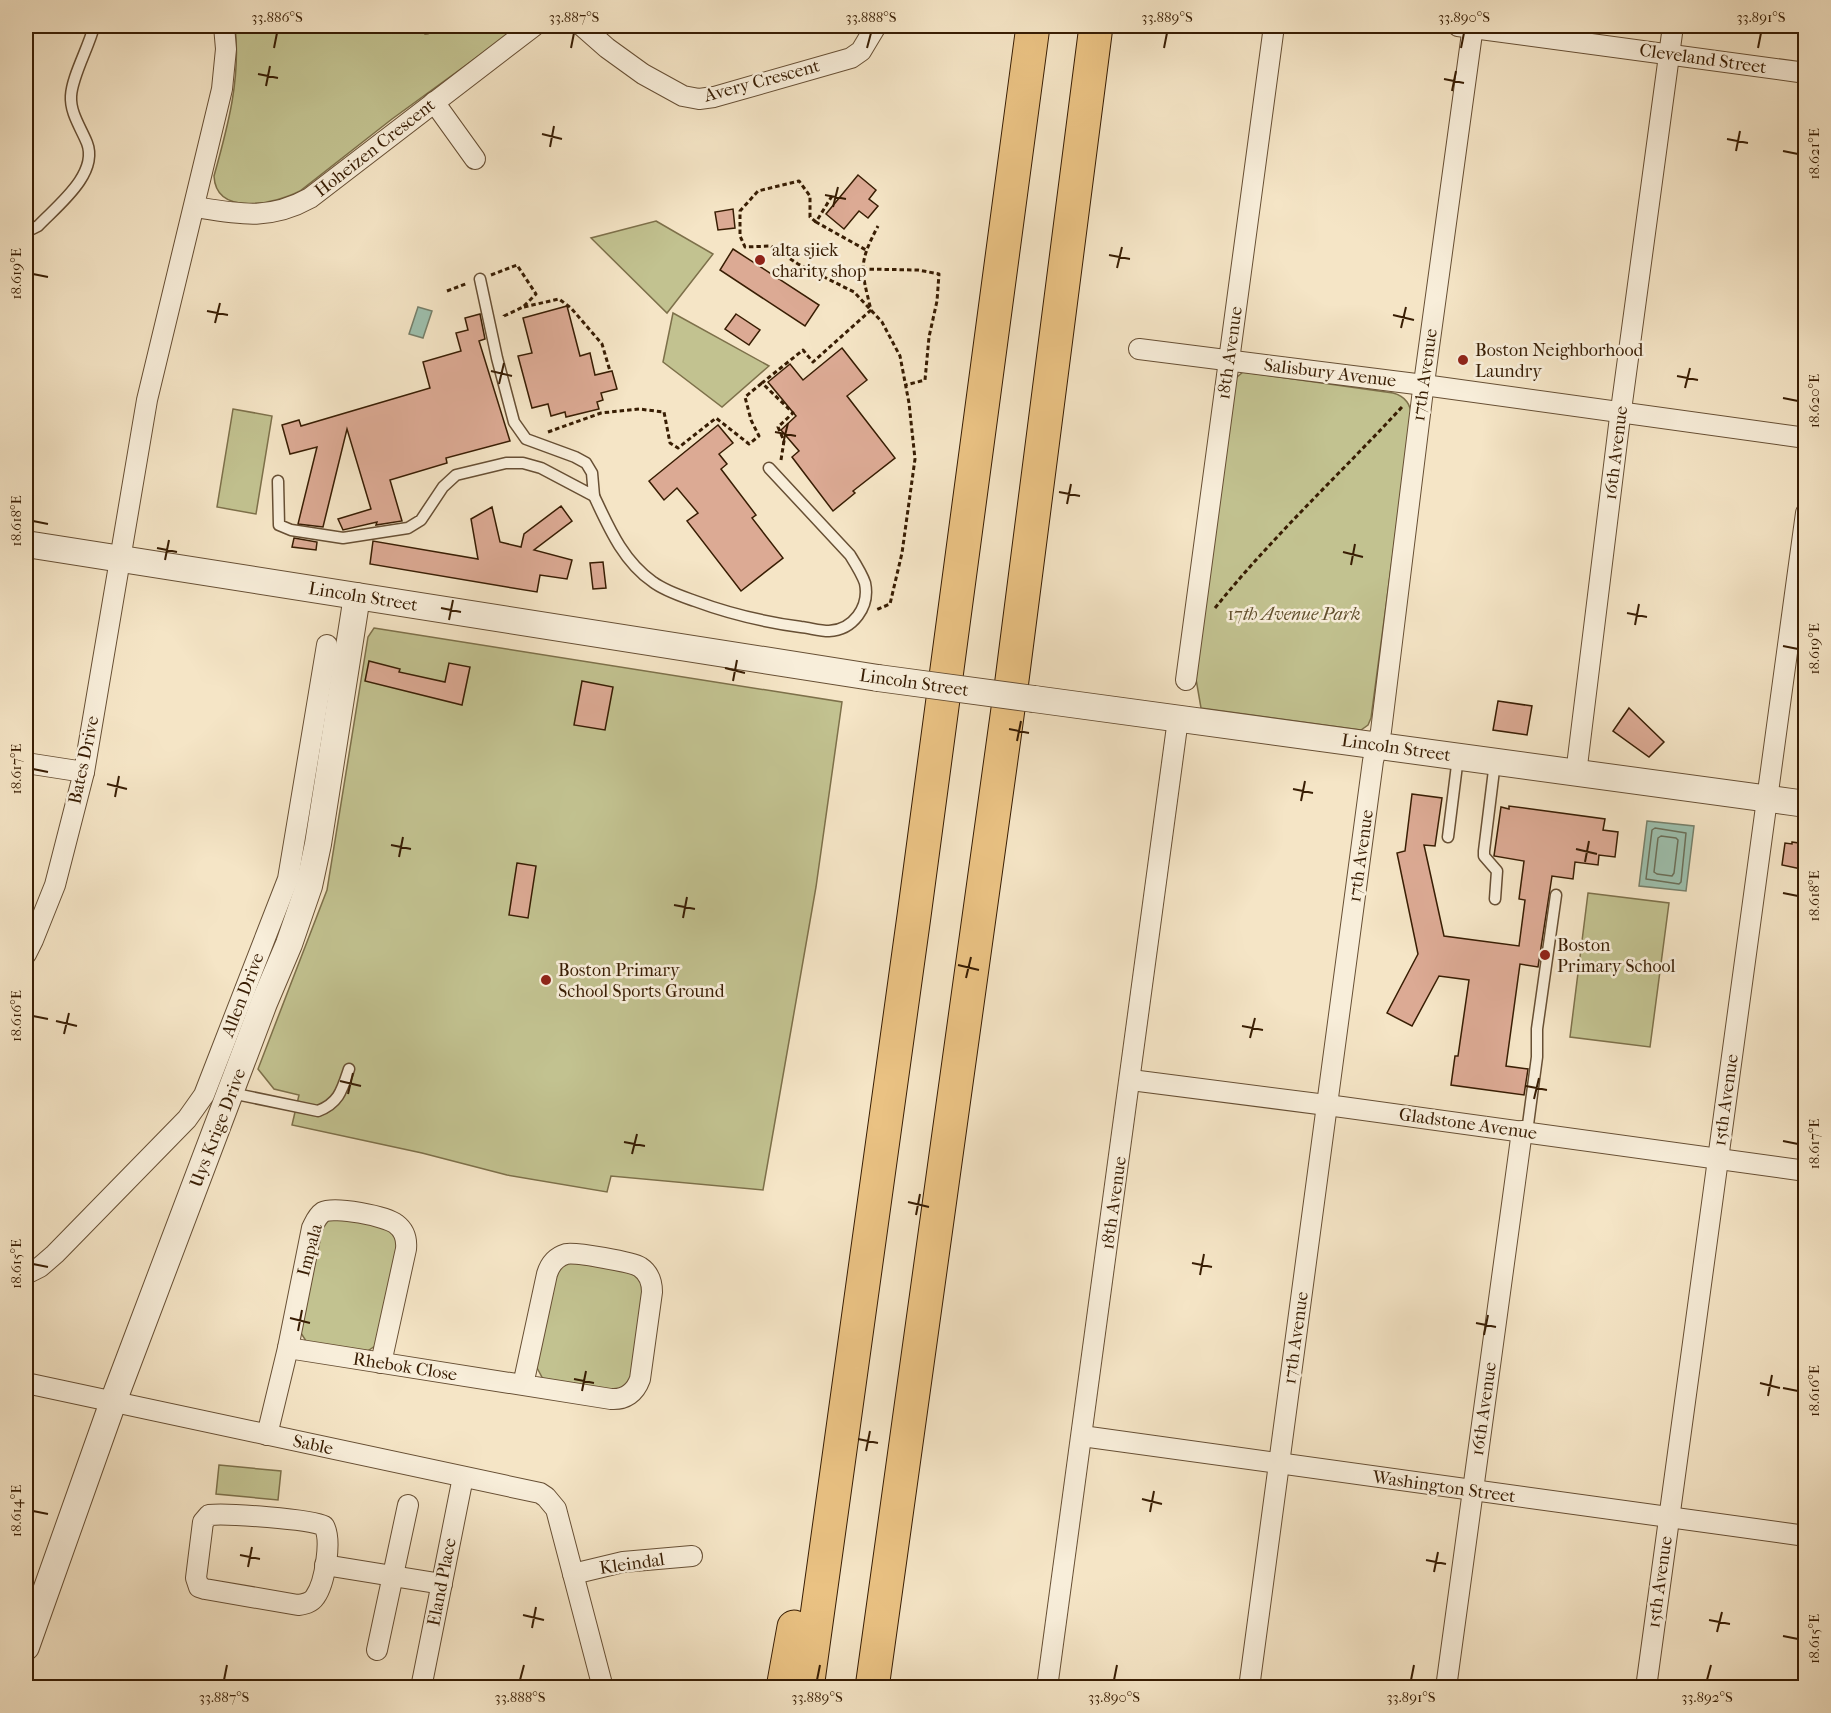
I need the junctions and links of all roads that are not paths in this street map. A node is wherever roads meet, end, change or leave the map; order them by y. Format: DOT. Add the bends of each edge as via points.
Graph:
graph roads {
  1 [pos="94,26"];
  2 [pos="224,26"];
  3 [pos="534,26"];
  4 [pos="582,26"];
  5 [pos="876,26"];
  6 [pos="1033,26"];
  7 [pos="1096,26"];
  8 [pos="1275,26"];
  9 [pos="1468,26"];
  10 [pos="1673,26"];
  11 [pos="1669,54"];
  12 [pos="1806,73"];
  13 [pos="435,102"];
  14 [pos="475,159"];
  15 [pos="195,207"];
  16 [pos="26,229"];
  17 [pos="480,279"];
  18 [pos="1139,349"];
  19 [pos="1229,360"];
  20 [pos="1424,385"];
  21 [pos="1620,414"];
  22 [pos="1806,438"];
  23 [pos="769,468"];
  24 [pos="278,481"];
  25 [pos="594,496"];
  26 [pos="1806,513"];
  27 [pos="26,544"];
  28 [pos="121,560"];
  29 [pos="357,596"];
  30 [pos="327,645"];
  31 [pos="1186,680"];
  32 [pos="1179,719"];
  33 [pos="1378,746"];
  34 [pos="1458,757"];
  35 [pos="1495,762"];
  36 [pos="26,763"];
  37 [pos="84,772"];
  38 [pos="1576,774"];
  39 [pos="1767,799"];
  40 [pos="1806,804"];
  41 [pos="1449,837"];
  42 [pos="1556,895"];
  43 [pos="1495,899"];
  44 [pos="26,954"];
  45 [pos="348,1069"];
  46 [pos="1131,1080"];
  47 [pos="231,1093"];
  48 [pos="1327,1105"];
  49 [pos="1525,1132"];
  50 [pos="1718,1158"];
  51 [pos="1806,1171"];
  52 [pos="26,1274"];
  53 [pos="288,1348"];
  54 [pos="381,1363"];
  55 [pos="26,1383"];
  56 [pos="523,1385"];
  57 [pos="912,1387"];
  58 [pos="113,1402"];
  59 [pos="267,1435"];
  60 [pos="1082,1436"];
  61 [pos="1280,1464"];
  62 [pos="837,1472"];
  63 [pos="463,1477"];
  64 [pos="514,1488"];
  65 [pos="1473,1491"];
  66 [pos="408,1505"];
  67 [pos="1669,1517"];
  68 [pos="1806,1536"];
  69 [pos="692,1556"];
  70 [pos="325,1565"];
  71 [pos="573,1574"];
  72 [pos="393,1576"];
  73 [pos="442,1584"];
  74 [pos="26,1647"];
  75 [pos="377,1650"];
  76 [pos="421,1688"];
  77 [pos="603,1688"];
  78 [pos="783,1688"];
  79 [pos="807,1688"];
  80 [pos="872,1688"];
  81 [pos="894,1688"];
  82 [pos="1047,1688"];
  83 [pos="1249,1688"];
  84 [pos="1446,1688"];
  85 [pos="1646,1688"];
  1 -- 16 [label="lane" via="71,95 78,126 88,145 87,170 38,225"];
  2 -- 15 [label="street" via="222,89"];
  3 -- 13 [label="street, Hoheizen Crescent"];
  4 -- 5 [label="street, Avery Crescent" via="643,74 683,96 699,99 851,58 861,51"];
  6 -- 62 [label="highway"];
  7 -- 57 [label="highway" via="1012,681"];
  8 -- 19 [label="street, 18th Avenue"];
  9 -- 11 [label="street, Cleveland Street"];
  9 -- 20 [label="street, 17th Avenue"];
  10 -- 11 [label="street, 16th Avenue"];
  11 -- 12 [label="street, Cleveland Street"];
  11 -- 21 [label="street, 16th Avenue"];
  13 -- 14 [label="street"];
  13 -- 15 [label="street, Hoheizen Crescent" via="298,205 254,215"];
  15 -- 28 [label="street" via="156,357"];
  17 -- 25 [label="lane" via="514,422 526,440 586,463 592,473"];
  18 -- 19 [label="street, Salisbury Avenue"];
  19 -- 20 [label="street, Salisbury Avenue"];
  19 -- 31 [label="street, 18th Avenue"];
  20 -- 21 [label="street, Salisbury Avenue"];
  20 -- 33 [label="street, 17th Avenue"];
  21 -- 22 [label="street, Salisbury Avenue"];
  21 -- 38 [label="street, 16th Avenue"];
  23 -- 25 [label="lane" via="850,555 865,583 860,616 847,626 830,631 766,623 666,590 630,561 611,533"];
  24 -- 25 [label="lane" via="279,525 343,538 408,528 421,520 456,475 506,463 541,468"];
  26 -- 39 [label="street, 15th Avenue"];
  27 -- 28 [label="street, Lincoln Street"];
  28 -- 29 [label="street, Lincoln Street"];
  28 -- 37 [label="street, Bates Drive"];
  29 -- 32 [label="street, Lincoln Street, bridge" via="878,678"];
  29 -- 47 [label="street, Uys Krige Drive" via="309,886"];
  30 -- 52 [label="street, Allen Drive" via="288,879 204,1095 187,1119 55,1254"];
  32 -- 33 [label="street, Lincoln Street"];
  32 -- 46 [label="street, 18th Avenue"];
  33 -- 34 [label="street, Lincoln Street"];
  33 -- 48 [label="street, 17th Avenue"];
  34 -- 35 [label="street, Lincoln Street"];
  34 -- 41 [label="lane"];
  35 -- 38 [label="street, Lincoln Street"];
  35 -- 43 [label="lane" via="1484,856 1497,871"];
  36 -- 37 [label="street"];
  37 -- 44 [label="street, Bates Drive" via="55,885"];
  38 -- 39 [label="street, Lincoln Street"];
  39 -- 40 [label="street, Lincoln Street"];
  39 -- 50 [label="street, 15th Avenue"];
  42 -- 49 [label="lane"];
  45 -- 47 [label="lane" via="334,1102 318,1111"];
  46 -- 48 [label="street, Gladstone Avenue"];
  46 -- 60 [label="street, 18th Avenue"];
  47 -- 58 [label="street, Uys Krige Drive"];
  48 -- 49 [label="street, Gladstone Avenue"];
  48 -- 61 [label="street, 17th Avenue"];
  49 -- 50 [label="street, Gladstone Avenue"];
  49 -- 65 [label="street, 16th Avenue"];
  50 -- 51 [label="street, Gladstone Avenue"];
  50 -- 67 [label="street, 15th Avenue"];
  53 -- 54 [label="street, Rhebok Close"];
  53 -- 54 [label="street, Impala" via="315,1222 323,1212 340,1210 394,1222 406,1238"];
  53 -- 59 [label="street, Impala"];
  54 -- 56 [label="street, Rhebok Close"];
  55 -- 58 [label="street, Sable"];
  56 -- 56 [label="street, Rhebok Close" via="617,1400 634,1392 640,1379 652,1292 650,1279 642,1269 631,1263 577,1254 554,1261 547,1274"];
  57 -- 80 [label="highway"];
  57 -- 81 [label="highway" via="915,1423"];
  58 -- 59 [label="street, Sable"];
  58 -- 74 [label="street, Uys Krige Drive"];
  59 -- 63 [label="street, Sable"];
  60 -- 61 [label="street, Washington Street"];
  60 -- 82 [label="street, 18th Avenue"];
  61 -- 65 [label="street, Washington Street"];
  61 -- 83 [label="street, 17th Avenue"];
  62 -- 78 [label="highway" via="808,1551"];
  62 -- 79 [label="highway"];
  63 -- 64 [label="street, Sable"];
  63 -- 73 [label="street, Eland Place"];
  64 -- 71 [label="street, Kleindal" via="540,1493 552,1502"];
  65 -- 67 [label="street, Washington Street"];
  65 -- 84 [label="street, 16th Avenue"];
  66 -- 72 [label="street"];
  67 -- 68 [label="street, Washington Street"];
  67 -- 85 [label="street, 15th Avenue"];
  69 -- 71 [label="street, Kleindal" via="623,1562"];
  70 -- 70 [label="street" via="329,1538 319,1523 209,1515 204,1522 196,1578 199,1587 205,1589 298,1605 315,1597"];
  70 -- 72 [label="street"];
  71 -- 77 [label="street, Kleindal"];
  72 -- 73 [label="street"];
  72 -- 75 [label="street"];
  73 -- 76 [label="street, Eland Place"];
}
